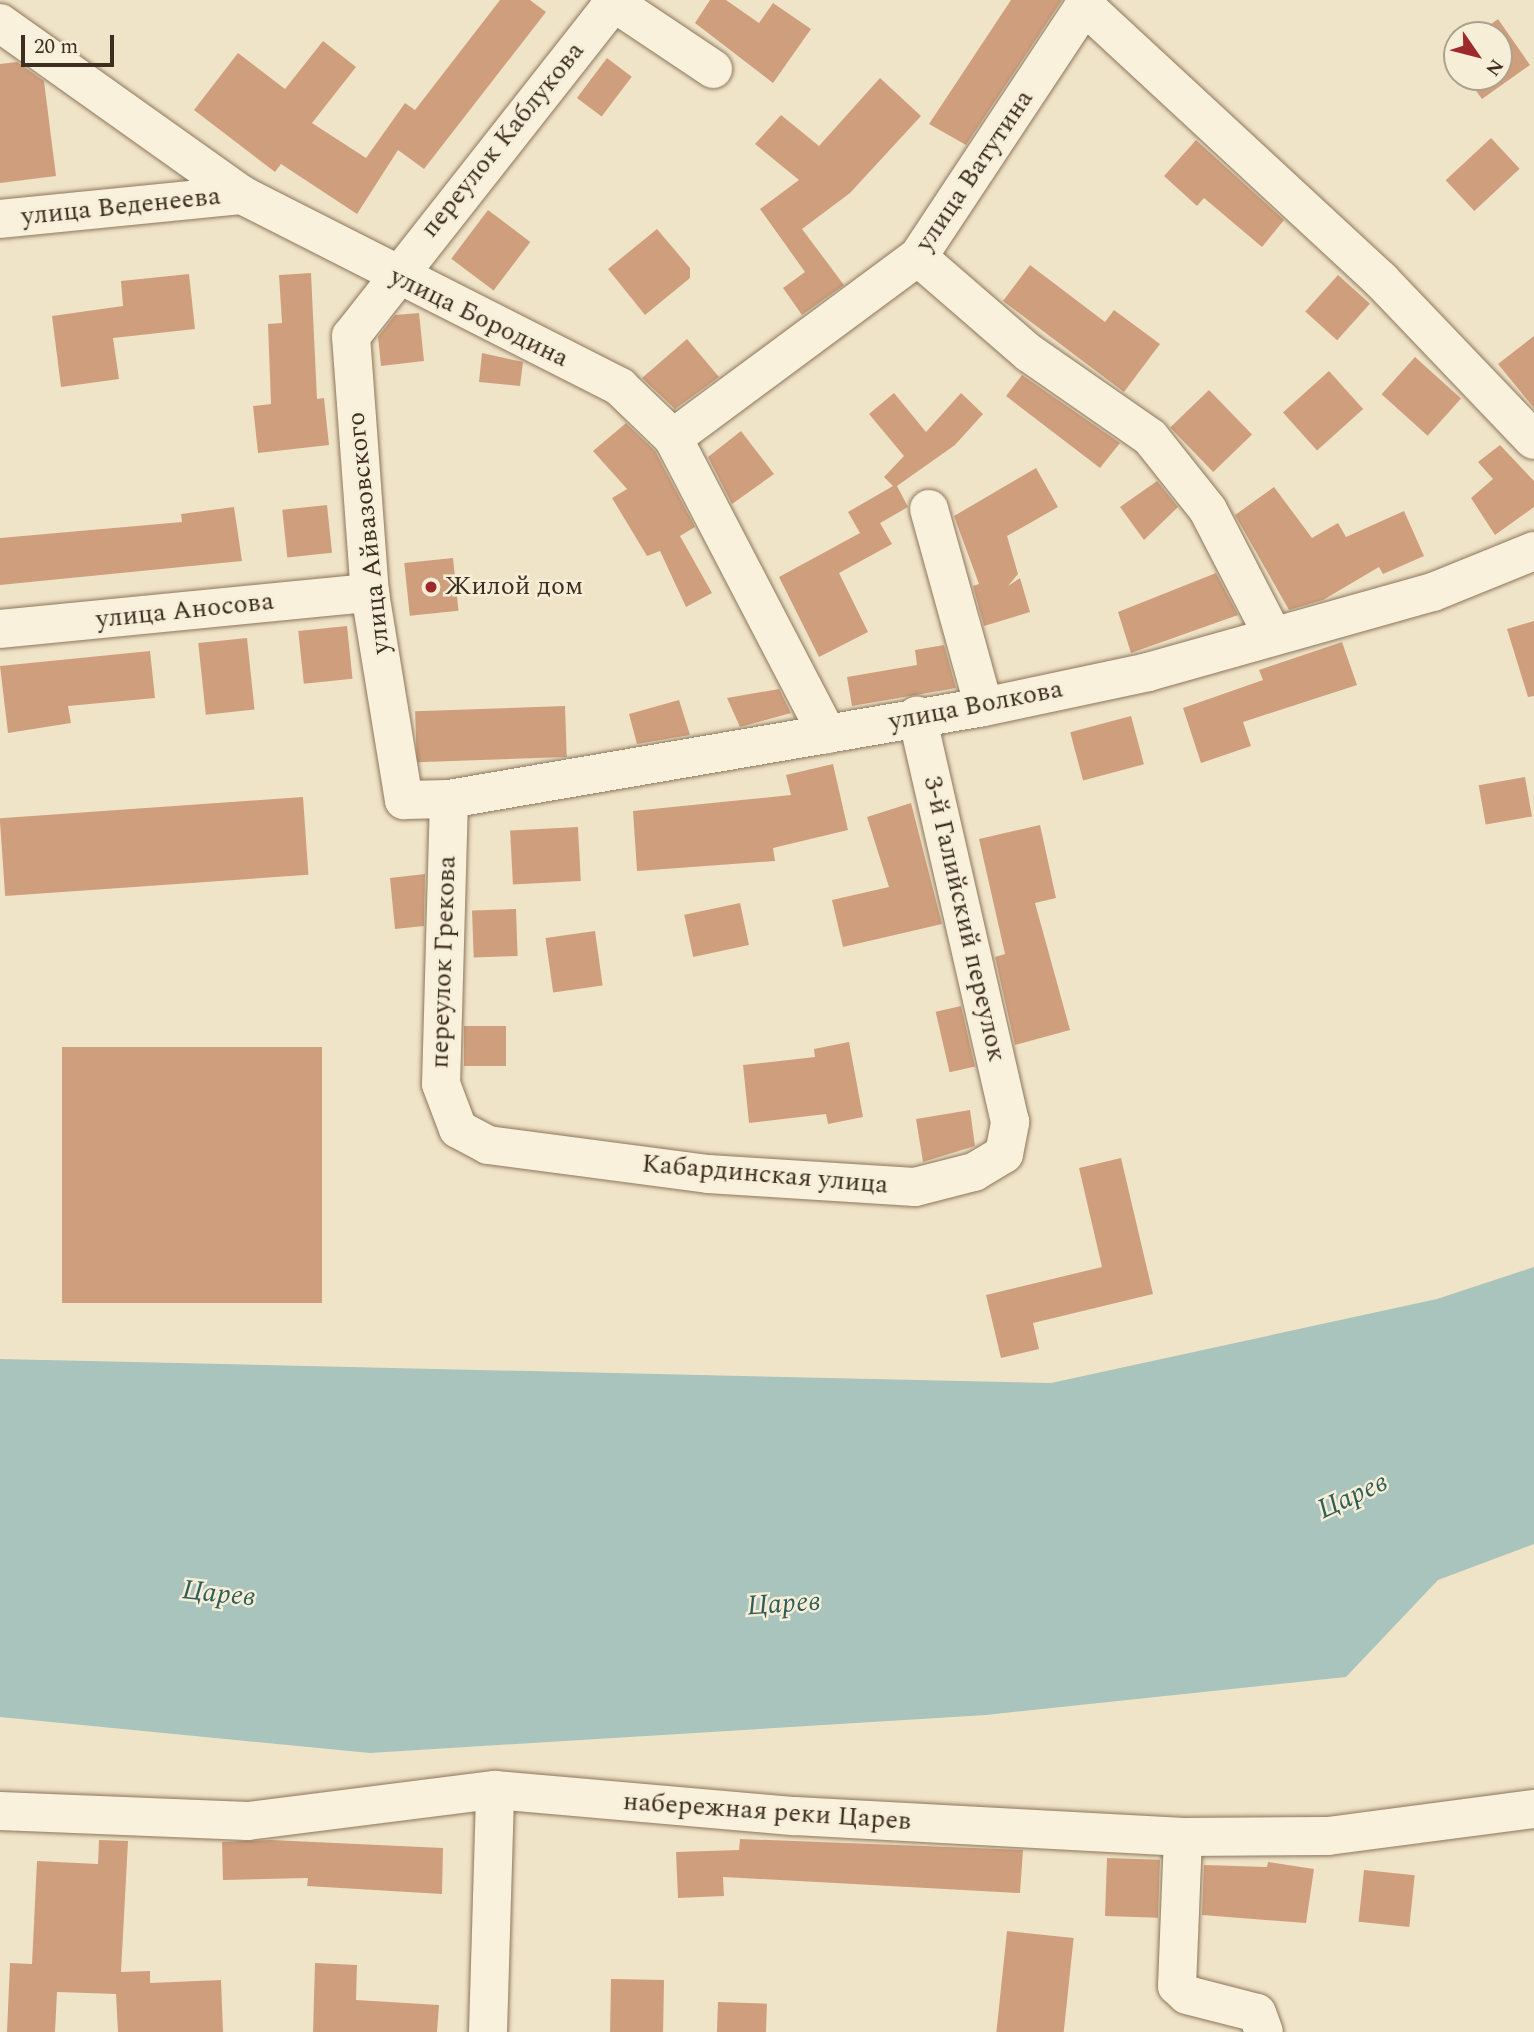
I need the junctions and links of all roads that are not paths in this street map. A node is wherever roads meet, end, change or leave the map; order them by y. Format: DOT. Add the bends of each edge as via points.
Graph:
graph roads {
  1 [pos="612,1"];
  2 [pos="1087,4"];
  3 [pos="0,23"];
  4 [pos="713,69"];
  5 [pos="242,195"];
  6 [pos="0,219"];
  7 [pos="918,257"];
  8 [pos="393,277"];
  9 [pos="673,438"];
  10 [pos="1534,440"];
  11 [pos="929,509"];
  12 [pos="1534,551"];
  13 [pos="370,593"];
  14 [pos="0,629"];
  15 [pos="1272,634"];
  16 [pos="984,707"];
  17 [pos="917,716"];
  18 [pos="827,734"];
  19 [pos="449,799"];
  20 [pos="404,800"];
  21 [pos="1010,1122"];
  22 [pos="488,1145"];
  23 [pos="495,1790"];
  24 [pos="1534,1809"];
  25 [pos="0,1811"];
  26 [pos="1184,1837"];
  27 [pos="488,2032"];
  28 [pos="1264,2032"];
  1 -- 4 [label="street"];
  1 -- 8 [label="street, переулок Каблукова"];
  2 -- 7 [label="street, улица Ватутина"];
  2 -- 10 [label="street" via="1381,280"];
  3 -- 5 [label="street, улица Бородина"];
  5 -- 6 [label="street, улица Веденеева"];
  5 -- 8 [label="street, улица Бородина"];
  7 -- 9 [label="street, улица Ватутина"];
  7 -- 15 [label="street" via="1029,353 1150,437 1208,510"];
  8 -- 9 [label="street, улица Бородина" via="620,387"];
  8 -- 13 [label="street, улица Айвазовского" via="351,336"];
  9 -- 18 [label="street, улица Бородина"];
  11 -- 16 [label="street"];
  12 -- 15 [label="street, улица Волкова" via="1433,592"];
  13 -- 14 [label="street, улица Аносова"];
  13 -- 20 [label="street, улица Айвазовского"];
  15 -- 16 [label="street, улица Волкова" via="1148,671"];
  16 -- 17 [label="street, улица Волкова"];
  17 -- 18 [label="street, улица Волкова"];
  17 -- 21 [label="street, 3-й Галийский переулок"];
  18 -- 19 [label="street, улица Волкова"];
  19 -- 20 [label="street, улица Волкова"];
  19 -- 22 [label="street, переулок Грекова" via="441,1084 458,1129"];
  21 -- 22 [label="street, Кабардинская улица" via="1004,1154 974,1172 915,1187 708,1174"];
  23 -- 25 [label="street, набережная реки Царев" via="248,1821"];
  23 -- 26 [label="street, набережная реки Царев" via="795,1816"];
  23 -- 27 [label="street"];
  24 -- 26 [label="street, набережная реки Царев" via="1328,1836"];
  26 -- 28 [label="street" via="1177,1986 1186,1995 1257,2013"];
}
